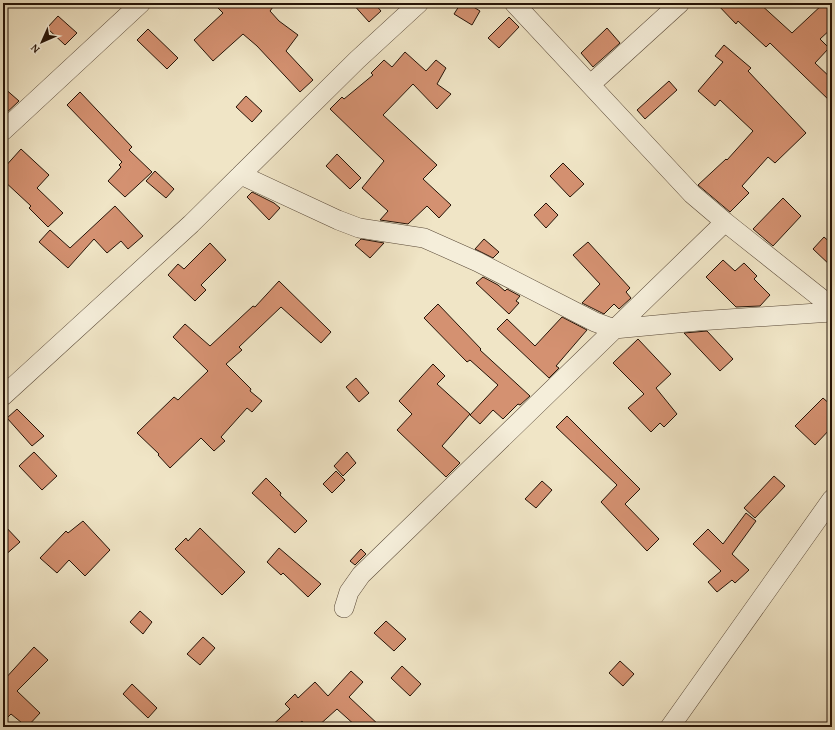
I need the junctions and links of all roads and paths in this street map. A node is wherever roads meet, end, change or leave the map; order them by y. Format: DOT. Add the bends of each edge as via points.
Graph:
graph roads {
  1 [pos="419,3"];
  2 [pos="514,3"];
  3 [pos="680,3"];
  4 [pos="132,6"];
  5 [pos="591,84"];
  6 [pos="5,125"];
  7 [pos="241,175"];
  8 [pos="725,222"];
  9 [pos="832,307"];
  10 [pos="832,312"];
  11 [pos="614,329"];
  12 [pos="3,396"];
  13 [pos="832,499"];
  14 [pos="344,608"];
  15 [pos="670,727"];
  1 -- 7 [label="street" via="357,60"];
  2 -- 5 [label="street"];
  3 -- 5 [label="street"];
  4 -- 6 [label="street"];
  5 -- 8 [label="street" via="692,194"];
  7 -- 11 [label="street" via="359,228 424,238"];
  7 -- 12 [label="street"];
  8 -- 9 [label="street"];
  8 -- 11 [label="street"];
  10 -- 11 [label="street"];
  11 -- 14 [label="street" via="361,575 349,592"];
  13 -- 15 [label="street"];
}
